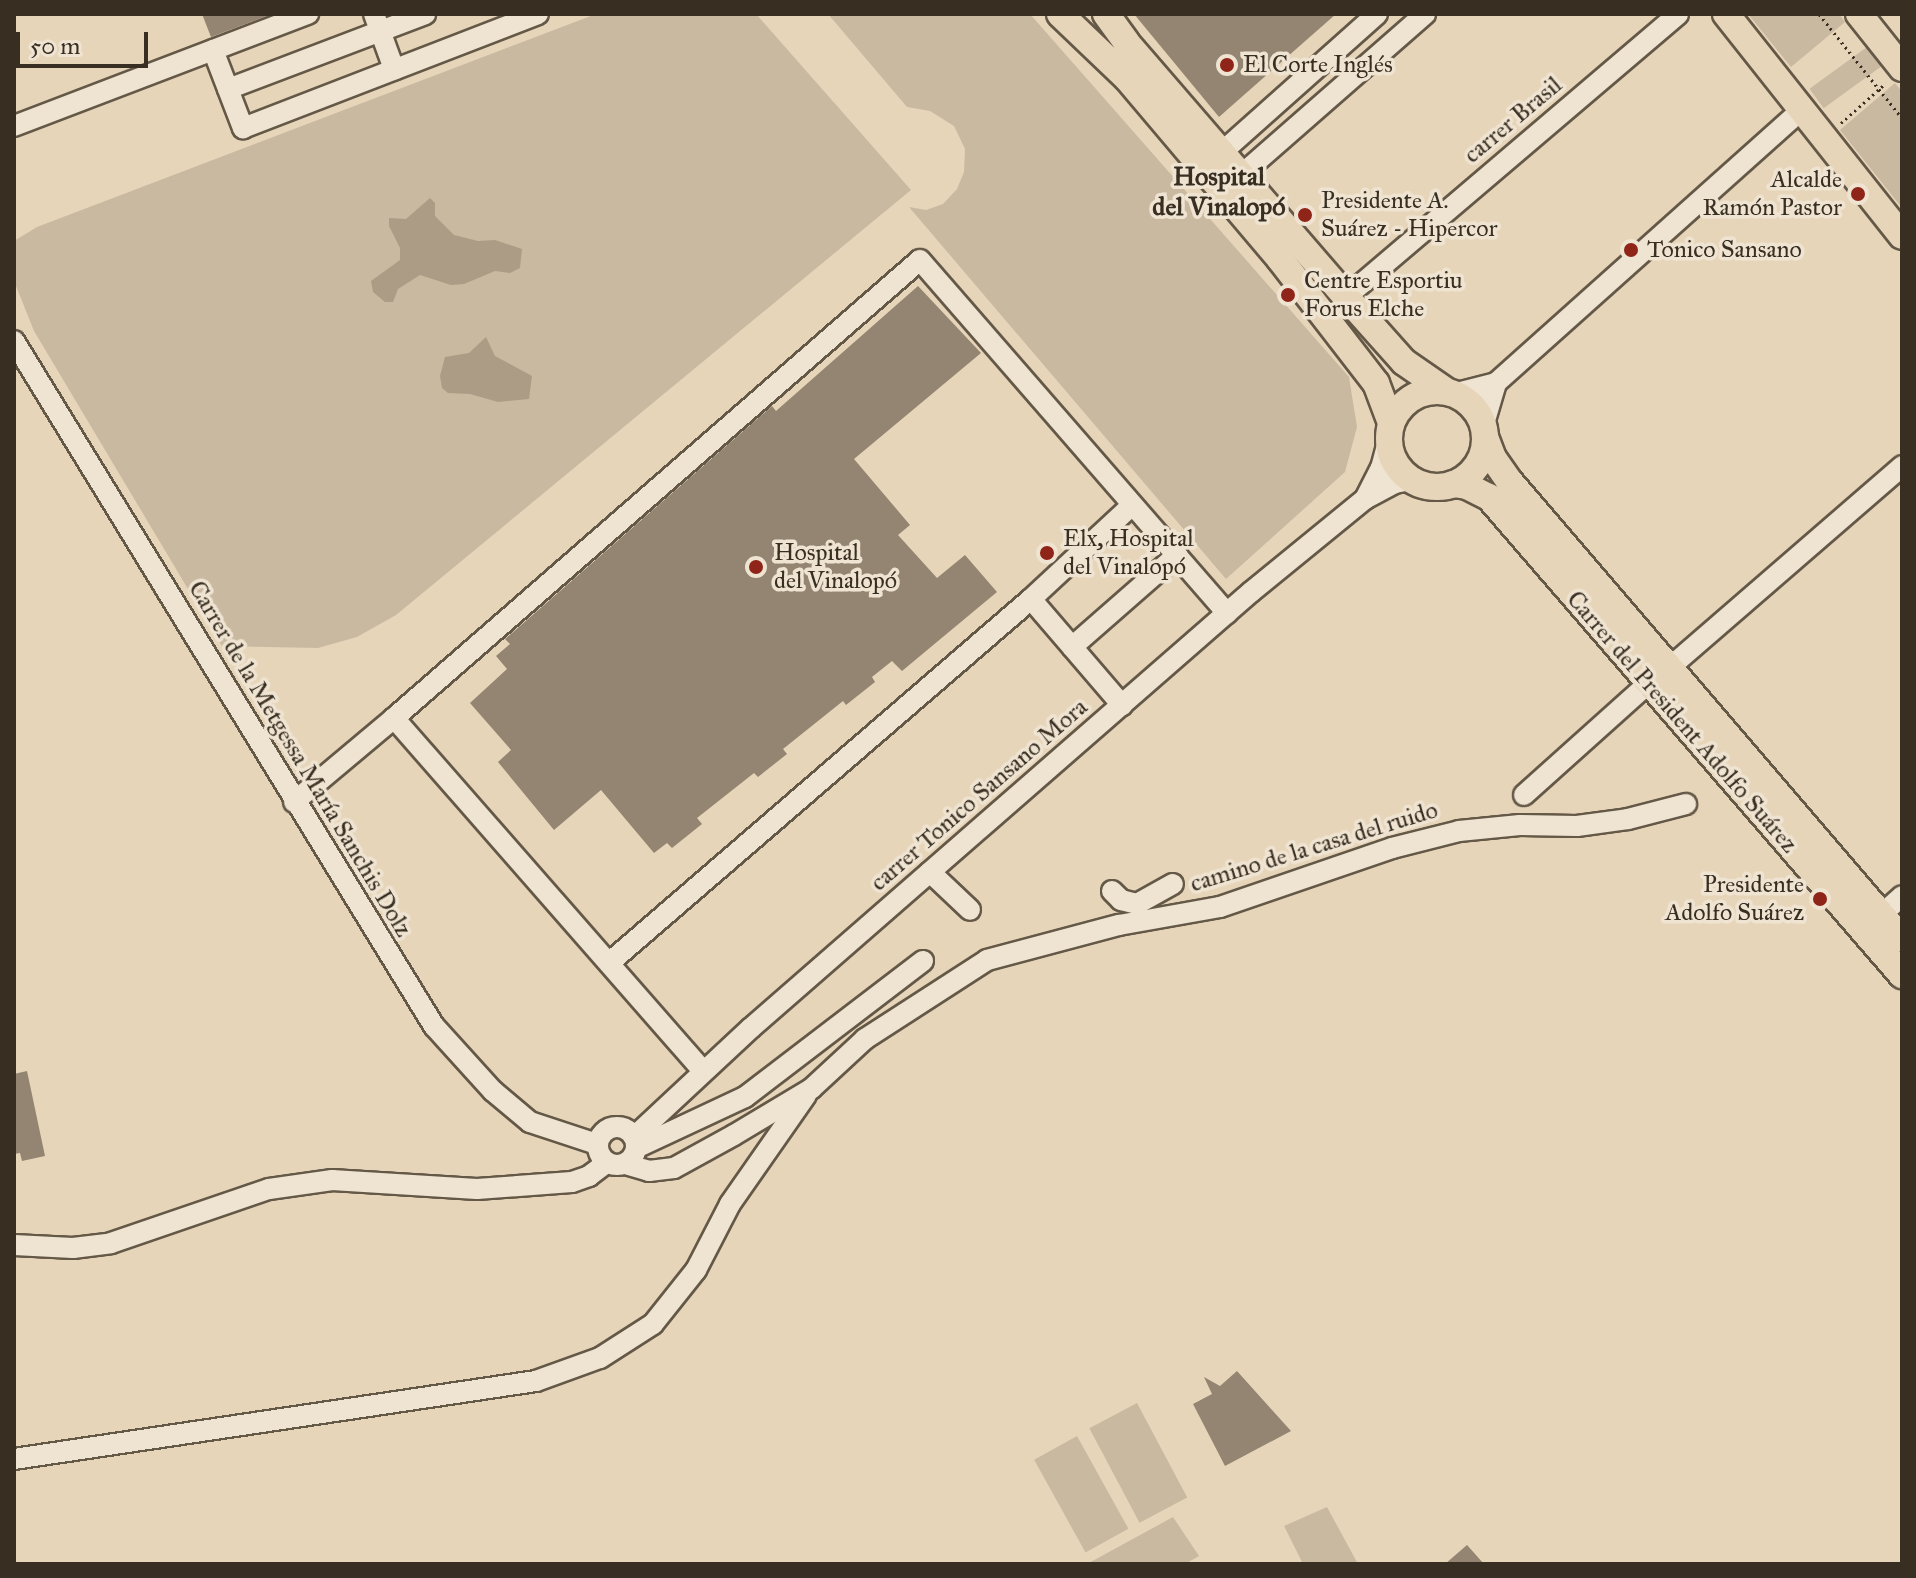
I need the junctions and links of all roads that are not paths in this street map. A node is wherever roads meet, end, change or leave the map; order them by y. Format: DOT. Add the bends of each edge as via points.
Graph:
graph roads {
  1 [pos="308,14"];
  2 [pos="425,14"];
  3 [pos="538,14"];
  4 [pos="1060,14"];
  5 [pos="1078,14"];
  6 [pos="1103,14"];
  7 [pos="1377,14"];
  8 [pos="1425,14"];
  9 [pos="1678,14"];
  10 [pos="1726,14"];
  11 [pos="1859,14"];
  12 [pos="377,22"];
  13 [pos="213,50"];
  14 [pos="394,69"];
  15 [pos="1897,73"];
  16 [pos="1127,78"];
  17 [pos="228,89"];
  18 [pos="1800,111"];
  19 [pos="14,126"];
  20 [pos="1221,153"];
  21 [pos="1240,176"];
  22 [pos="1902,236"];
  23 [pos="1346,297"];
  24 [pos="14,341"];
  25 [pos="1496,383"];
  26 [pos="1450,393"];
  27 [pos="1390,430"];
  28 [pos="1484,432"];
  29 [pos="1902,466"];
  30 [pos="1411,480"];
  31 [pos="1453,484"];
  32 [pos="1365,499"];
  33 [pos="1132,505"];
  34 [pos="1177,555"];
  35 [pos="1208,591"];
  36 [pos="1251,592"];
  37 [pos="1031,599"];
  38 [pos="1227,613"];
  39 [pos="1072,647"];
  40 [pos="1658,676"];
  41 [pos="1122,705"];
  42 [pos="394,718"];
  43 [pos="1524,795"];
  44 [pos="294,802"];
  45 [pos="1686,804"];
  46 [pos="930,872"];
  47 [pos="1173,884"];
  48 [pos="1112,891"];
  49 [pos="1902,896"];
  50 [pos="970,910"];
  51 [pos="1881,915"];
  52 [pos="1902,939"];
  53 [pos="923,961"];
  54 [pos="609,963"];
  55 [pos="1902,975"];
  56 [pos="703,1071"];
  57 [pos="811,1089"];
  58 [pos="620,1151"];
  59 [pos="14,1245"];
  60 [pos="14,1459"];
  1 -- 13 [label="street"];
  2 -- 12 [label="street"];
  3 -- 14 [label="street"];
  4 -- 16 [label="main road"];
  5 -- 16 [label="street"];
  6 -- 20 [label="main road"];
  7 -- 20 [label="street"];
  8 -- 21 [label="street"];
  9 -- 23 [label="street, carrer Brasil"];
  10 -- 18 [label="main road"];
  11 -- 15 [label="main road"];
  12 -- 14 [label="street"];
  12 -- 17 [label="street"];
  13 -- 17 [label="street"];
  13 -- 19 [label="street"];
  14 -- 17 [label="street" via="243,128"];
  16 -- 27 [label="main road" via="1280,259 1376,383"];
  18 -- 22 [label="main road"];
  18 -- 25 [label="street"];
  20 -- 21 [label="main road"];
  21 -- 23 [label="main road"];
  23 -- 26 [label="main road" via="1404,362"];
  24 -- 44 [label="street, Carrer de la Metgessa María Sanchis Dolz"];
  25 -- 26 [label="street"];
  25 -- 28 [label="street"];
  26 -- 27 [label="main road" via="1414,396 1402,405"];
  26 -- 28 [label="main road" via="1473,407"];
  27 -- 30 [label="main road" via="1395,464"];
  27 -- 32 [label="street, carrer Tonico Sansano Mora" via="1381,468"];
  28 -- 31 [label="main road" via="1476,467"];
  28 -- 40 [label="main road, Carrer del President Adolfo Suárez" via="1500,470"];
  29 -- 40 [label="street"];
  30 -- 31 [label="main road" via="1434,488"];
  30 -- 32 [label="street, carrer Tonico Sansano Mora"];
  31 -- 40 [label="main road, Carrer del President Adolfo Suárez" via="1489,497"];
  32 -- 36 [label="street, carrer Tonico Sansano Mora"];
  33 -- 34 [label="street"];
  33 -- 37 [label="street"];
  33 -- 42 [label="street" via="920,260"];
  34 -- 35 [label="street"];
  34 -- 39 [label="street"];
  35 -- 36 [label="street"];
  35 -- 38 [label="street"];
  36 -- 38 [label="street, carrer Tonico Sansano Mora"];
  37 -- 39 [label="street"];
  37 -- 54 [label="street"];
  38 -- 41 [label="street, carrer Tonico Sansano Mora"];
  39 -- 41 [label="street"];
  40 -- 43 [label="street"];
  40 -- 51 [label="main road, Carrer del President Adolfo Suárez"];
  40 -- 55 [label="main road, Carrer del President Adolfo Suárez"];
  41 -- 46 [label="street, carrer Tonico Sansano Mora"];
  42 -- 44 [label="street"];
  42 -- 54 [label="street"];
  44 -- 58 [label="street, Carrer de la Metgessa María Sanchis Dolz" via="434,1026 493,1091 530,1122"];
  45 -- 57 [label="street, camino de la casa del ruido" via="1577,826 1459,831 1392,848 1220,907 1119,925 987,960 865,1039"];
  46 -- 50 [label="street"];
  46 -- 56 [label="street, carrer Tonico Sansano Mora"];
  47 -- 48 [label="street" via="1137,904"];
  49 -- 51 [label="street"];
  51 -- 52 [label="main road, Carrer del President Adolfo Suárez"];
  53 -- 58 [label="street" via="745,1097"];
  54 -- 56 [label="street"];
  56 -- 58 [label="street, carrer Tonico Sansano Mora"];
  57 -- 58 [label="street, Carrer de la Metgessa María Sanchis Dolz" via="674,1168 649,1171"];
  57 -- 60 [label="street" via="730,1204 696,1270 653,1324 600,1358 536,1381 449,1396"];
  58 -- 59 [label="street" via="589,1176 572,1182 477,1189 332,1180 269,1189 111,1243 73,1248"];
}
